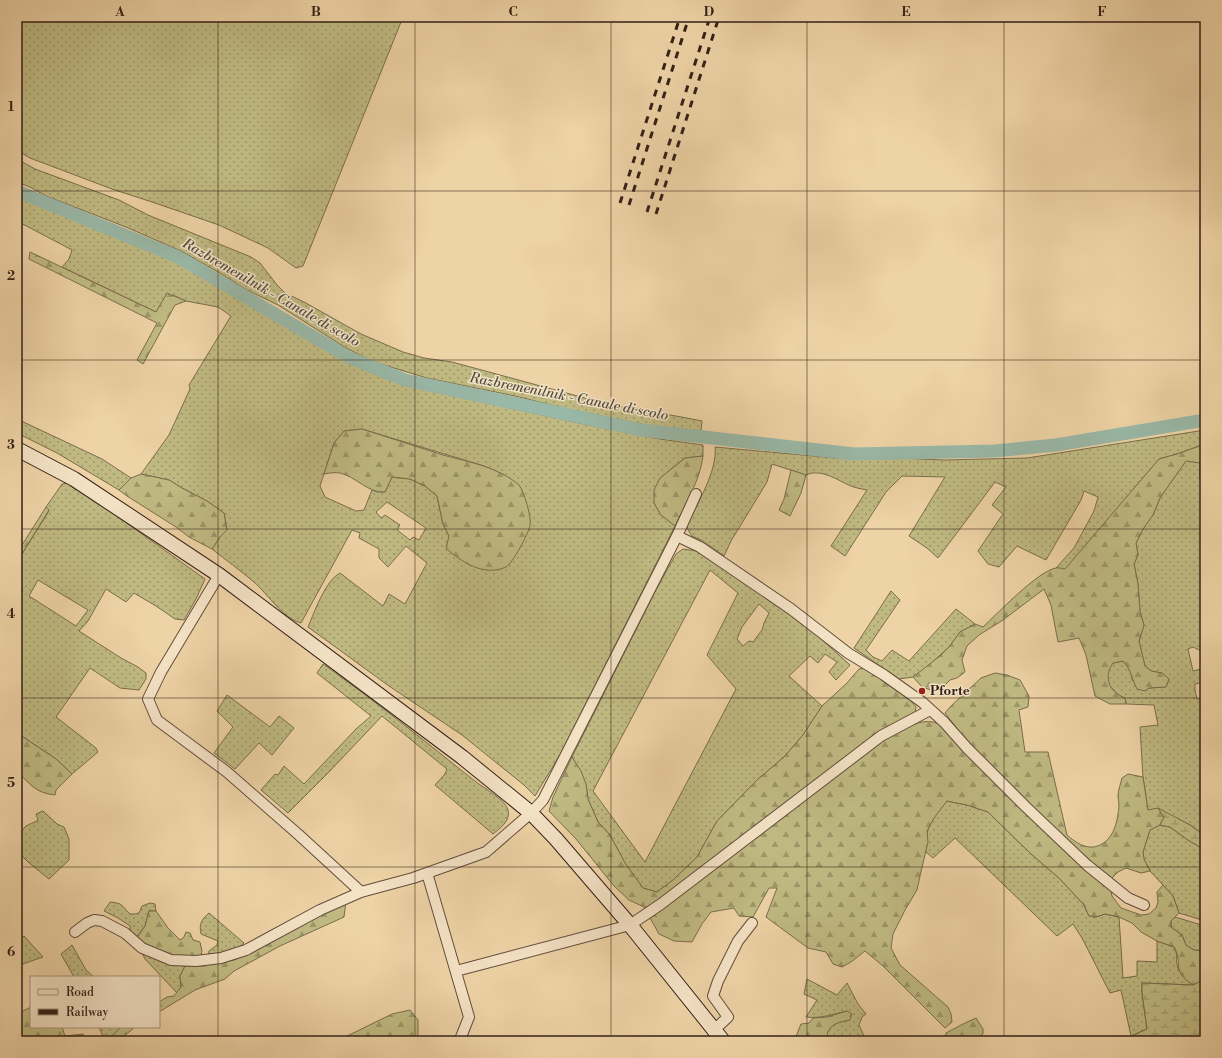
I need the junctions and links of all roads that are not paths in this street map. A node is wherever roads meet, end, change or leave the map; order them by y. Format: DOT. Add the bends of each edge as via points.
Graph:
graph roads {
  1 [pos="17,449"];
  2 [pos="696,494"];
  3 [pos="677,536"];
  4 [pos="218,575"];
  5 [pos="930,710"];
  6 [pos="531,813"];
  7 [pos="428,873"];
  8 [pos="361,892"];
  9 [pos="1144,905"];
  10 [pos="752,923"];
  11 [pos="630,925"];
  12 [pos="75,932"];
  13 [pos="456,971"];
  14 [pos="714,1030"];
  15 [pos="458,1041"];
  16 [pos="723,1041"];
  1 -- 4 [label="main road" via="74,478"];
  2 -- 3 [label="street"];
  3 -- 5 [label="street" via="700,547"];
  3 -- 6 [label="street" via="543,800"];
  4 -- 6 [label="main road" via="462,757"];
  4 -- 8 [label="street" via="148,699 157,720 227,772"];
  5 -- 9 [label="street" via="1087,865 1128,898"];
  5 -- 11 [label="street" via="881,736"];
  6 -- 7 [label="street" via="486,852"];
  6 -- 11 [label="main road"];
  7 -- 8 [label="street"];
  7 -- 13 [label="street"];
  8 -- 12 [label="street" via="320,910 246,950 221,958 171,960 142,948 125,933 102,921 94,920"];
  10 -- 14 [label="street" via="738,941 718,981 713,996 728,1017"];
  11 -- 13 [label="street"];
  11 -- 14 [label="main road"];
  13 -- 15 [label="street" via="469,1018"];
  14 -- 16 [label="main road"];
}
